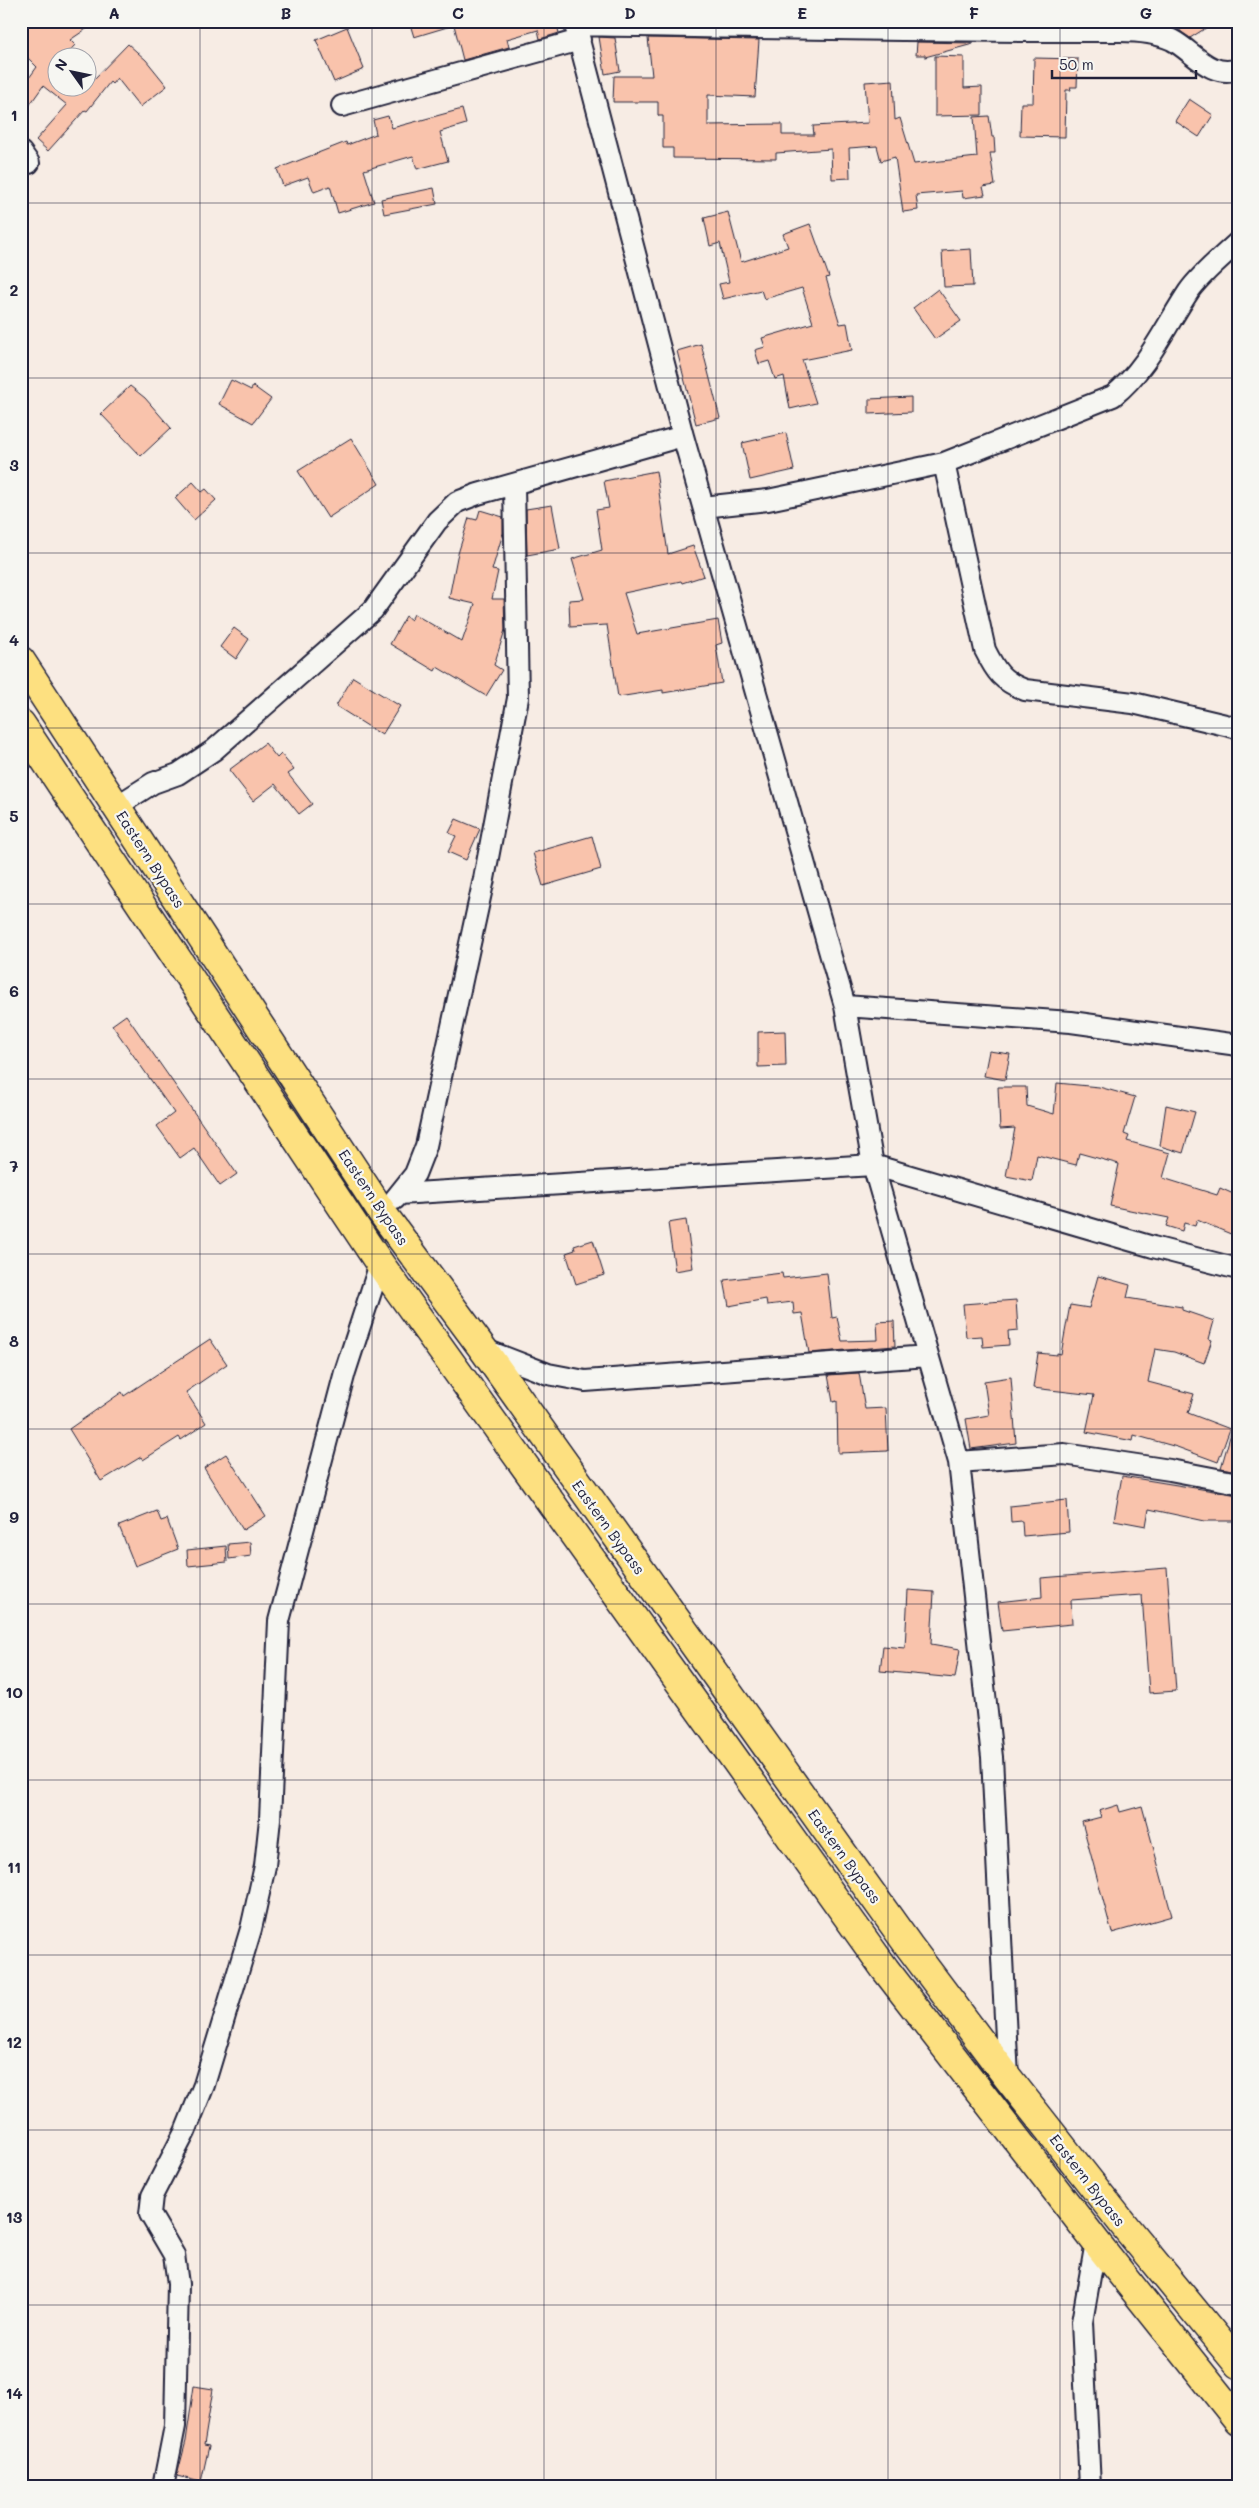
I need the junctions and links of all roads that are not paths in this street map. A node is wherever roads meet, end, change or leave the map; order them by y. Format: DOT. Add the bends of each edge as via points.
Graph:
graph roads {
  1 [pos="992,26"];
  2 [pos="576,29"];
  3 [pos="1238,69"];
  4 [pos="342,106"];
  5 [pos="1238,242"];
  6 [pos="683,436"];
  7 [pos="944,463"];
  8 [pos="514,484"];
  9 [pos="703,507"];
  10 [pos="21,661"];
  11 [pos="21,724"];
  12 [pos="1238,728"];
  13 [pos="117,806"];
  14 [pos="845,1006"];
  15 [pos="1238,1045"];
  16 [pos="874,1165"];
  17 [pos="391,1204"];
  18 [pos="380,1264"];
  19 [pos="1238,1269"];
  20 [pos="483,1350"];
  21 [pos="928,1356"];
  22 [pos="959,1462"];
  23 [pos="1238,1483"];
  24 [pos="1008,2078"];
  25 [pos="1096,2242"];
  26 [pos="1238,2364"];
  27 [pos="1238,2420"];
  28 [pos="163,2487"];
  29 [pos="1090,2487"];
  1 -- 2 [label="street"];
  1 -- 3 [label="street" via="1155,34 1172,41 1206,66 1232,71"];
  2 -- 4 [label="street"];
  2 -- 6 [label="street"];
  5 -- 7 [label="street" via="1190,289 1142,366 1113,396"];
  6 -- 8 [label="street"];
  6 -- 9 [label="street"];
  7 -- 9 [label="street" via="768,500"];
  7 -- 12 [label="street" via="985,650 1008,684 1025,690 1133,703"];
  8 -- 13 [label="street" via="457,502 437,521 374,610 214,750 178,774 153,783"];
  8 -- 17 [label="street" via="518,698 484,879 426,1146 415,1174"];
  9 -- 14 [label="street"];
  10 -- 13 [label="highway, Eastern Bypass"];
  11 -- 18 [label="highway, Eastern Bypass"];
  13 -- 17 [label="highway, Eastern Bypass"];
  14 -- 15 [label="street" via="1071,1022"];
  14 -- 16 [label="street"];
  16 -- 17 [label="street"];
  16 -- 19 [label="street"];
  16 -- 21 [label="street"];
  17 -- 20 [label="highway, Eastern Bypass"];
  18 -- 25 [label="highway, Eastern Bypass" via="885,1969"];
  18 -- 28 [label="street" via="345,1372 279,1621 270,1819 265,1866 251,1929 204,2085 185,2132 152,2196 150,2214 174,2256 178,2284 175,2426"];
  20 -- 21 [label="street" via="548,1374 585,1381"];
  20 -- 24 [label="highway, Eastern Bypass" via="909,1946"];
  21 -- 22 [label="street"];
  22 -- 23 [label="street" via="1064,1454"];
  22 -- 24 [label="street" via="992,1757"];
  24 -- 26 [label="highway, Eastern Bypass"];
  25 -- 27 [label="highway, Eastern Bypass"];
  25 -- 29 [label="street" via="1082,2322"];
}
